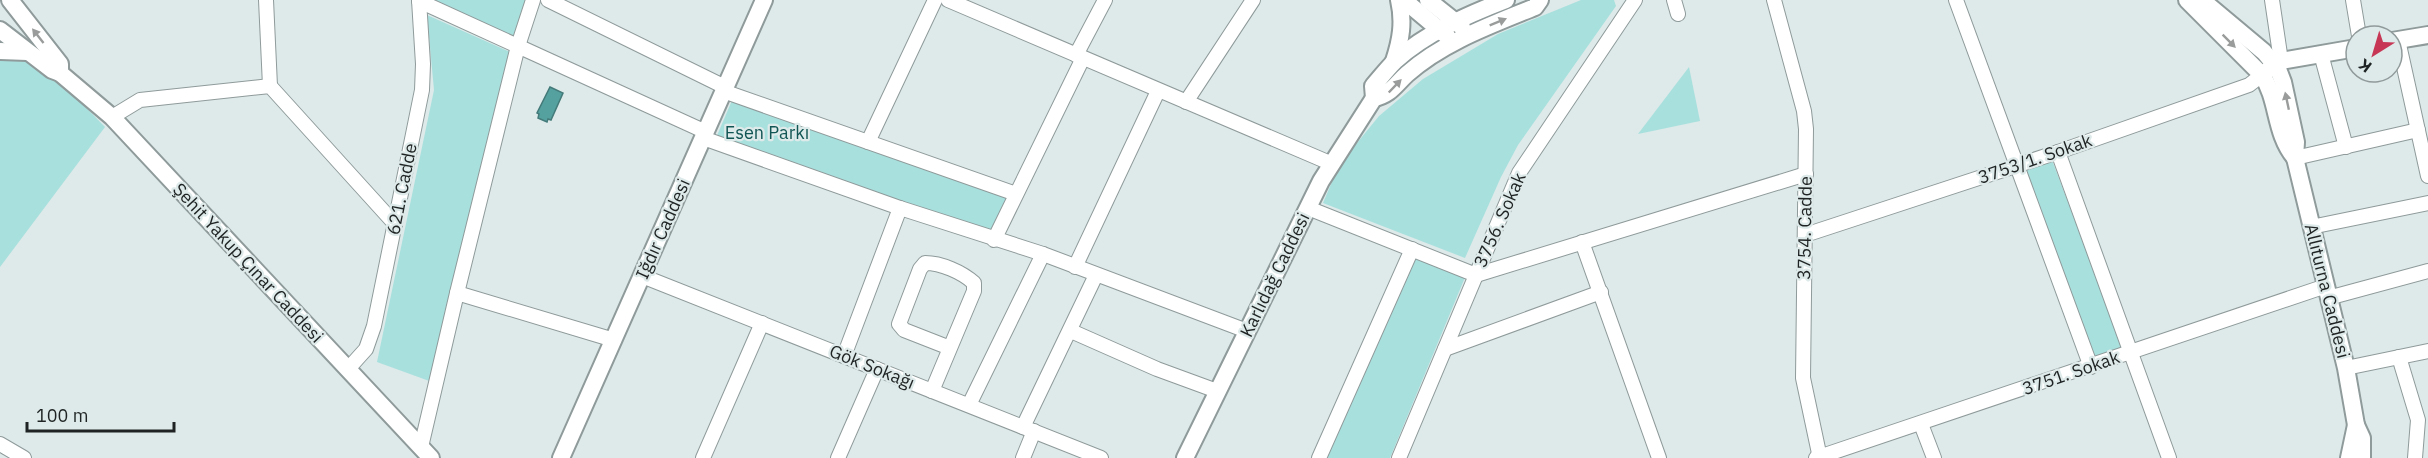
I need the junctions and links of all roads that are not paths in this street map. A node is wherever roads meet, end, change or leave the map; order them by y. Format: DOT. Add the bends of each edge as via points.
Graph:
graph roads {
  1 [pos="10,0"];
  2 [pos="266,0"];
  3 [pos="419,0"];
  4 [pos="533,0"];
  5 [pos="548,0"];
  6 [pos="764,0"];
  7 [pos="935,0"];
  8 [pos="948,0"];
  9 [pos="1105,0"];
  10 [pos="1253,0"];
  11 [pos="1399,0"];
  12 [pos="1404,0"];
  13 [pos="1428,0"];
  14 [pos="1506,0"];
  15 [pos="1540,0"];
  16 [pos="1635,0"];
  17 [pos="1774,0"];
  18 [pos="1956,0"];
  19 [pos="2187,0"];
  20 [pos="2202,0"];
  21 [pos="2272,0"];
  22 [pos="2353,0"];
  23 [pos="2357,24"];
  24 [pos="1448,26"];
  25 [pos="0,30"];
  26 [pos="1470,34"];
  27 [pos="2428,34"];
  28 [pos="2404,38"];
  29 [pos="1455,42"];
  30 [pos="518,46"];
  31 [pos="2344,50"];
  32 [pos="0,51"];
  33 [pos="27,52"];
  34 [pos="2321,54"];
  35 [pos="1080,56"];
  36 [pos="1394,62"];
  37 [pos="2273,67"];
  38 [pos="2404,72"];
  39 [pos="60,73"];
  40 [pos="270,86"];
  41 [pos="724,89"];
  42 [pos="1158,91"];
  43 [pos="1374,98"];
  44 [pos="1186,102"];
  45 [pos="112,117"];
  46 [pos="704,135"];
  47 [pos="2422,136"];
  48 [pos="868,142"];
  49 [pos="2346,147"];
  50 [pos="2058,152"];
  51 [pos="2295,158"];
  52 [pos="1330,164"];
  53 [pos="2017,165"];
  54 [pos="1806,174"];
  55 [pos="2428,176"];
  56 [pos="1016,194"];
  57 [pos="2428,202"];
  58 [pos="900,208"];
  59 [pos="1308,208"];
  60 [pos="395,224"];
  61 [pos="2311,227"];
  62 [pos="1805,235"];
  63 [pos="994,240"];
  64 [pos="1582,242"];
  65 [pos="1412,249"];
  66 [pos="1043,255"];
  67 [pos="1075,267"];
  68 [pos="2428,271"];
  69 [pos="1096,275"];
  70 [pos="1476,275"];
  71 [pos="642,276"];
  72 [pos="1600,292"];
  73 [pos="2327,292"];
  74 [pos="457,293"];
  75 [pos="762,323"];
  76 [pos="1071,331"];
  77 [pos="1247,331"];
  78 [pos="614,340"];
  79 [pos="950,348"];
  80 [pos="1445,348"];
  81 [pos="2428,351"];
  82 [pos="2130,353"];
  83 [pos="844,356"];
  84 [pos="2399,357"];
  85 [pos="2091,367"];
  86 [pos="2346,368"];
  87 [pos="348,369"];
  88 [pos="877,369"];
  89 [pos="932,391"];
  90 [pos="1217,391"];
  91 [pos="969,405"];
  92 [pos="2423,420"];
  93 [pos="1921,424"];
  94 [pos="2356,425"];
  95 [pos="1029,429"];
  96 [pos="0,444"];
  97 [pos="426,452"];
  98 [pos="24,458"];
  99 [pos="561,458"];
  100 [pos="703,458"];
  101 [pos="838,458"];
  102 [pos="1023,458"];
  103 [pos="1101,458"];
  104 [pos="1185,458"];
  105 [pos="1319,458"];
  106 [pos="1399,458"];
  107 [pos="1659,458"];
  108 [pos="1818,458"];
  109 [pos="1934,458"];
  110 [pos="2169,458"];
  111 [pos="2349,458"];
  112 [pos="2362,458"];
  113 [pos="2415,458"];
  39 -- 1 [label="main road, one-way" via="60,64"];
  2 -- 40 [label="street"];
  3 -- 30 [label="street"];
  3 -- 60 [label="street, 621. Cadde" via="423,78"];
  4 -- 30 [label="street"];
  5 -- 41 [label="street"];
  6 -- 41 [label="main road, Iğdır Caddesi"];
  7 -- 48 [label="street"];
  8 -- 35 [label="street"];
  9 -- 35 [label="street"];
  10 -- 44 [label="street"];
  11 -- 36 [label="main road" via="1402,29"];
  12 -- 24 [label="main road"];
  13 -- 24 [label="main road"];
  14 -- 24 [label="main road, Karlıdağ Caddesi"];
  26 -- 15 [label="main road, Karlıdağ Caddesi, one-way" via="1535,6"];
  16 -- 70 [label="street, 3756. Sokak" via="1519,173"];
  17 -- 54 [label="street, 3754. Cadde" via="1804,111"];
  18 -- 53 [label="street"];
  19 -- 37 [label="main road, Allıturna Caddesi, one-way"];
  20 -- 37 [label="main road, Allıturna Caddesi" via="2264,52"];
  21 -- 37 [label="street"];
  22 -- 23 [label="street"];
  24 -- 26 [label="main road"];
  24 -- 29 [label="main road"];
  24 -- 36 [label="main road, Karlıdağ Caddesi"];
  25 -- 33 [label="main road, Şehit Yakup Çınar Caddesi"];
  26 -- 29 [label="main road, Karlıdağ Caddesi"];
  27 -- 28 [label="main road"];
  43 -- 29 [label="main road, Karlıdağ Caddesi, one-way" via="1386,96 1407,74"];
  30 -- 46 [label="street"];
  30 -- 74 [label="street"];
  31 -- 34 [label="main road"];
  32 -- 33 [label="main road"];
  33 -- 39 [label="main road, Şehit Yakup Çınar Caddesi"];
  34 -- 37 [label="main road"];
  34 -- 49 [label="street"];
  35 -- 42 [label="street"];
  35 -- 56 [label="street"];
  36 -- 43 [label="main road, Karlıdağ Caddesi" via="1373,86"];
  37 -- 50 [label="street, 3753/1. Sokak" via="2249,85"];
  37 -- 51 [label="main road, Allıturna Caddesi" via="2268,84 2284,145"];
  38 -- 47 [label="street"];
  39 -- 45 [label="main road, Şehit Yakup Çınar Caddesi"];
  40 -- 45 [label="street" via="140,100"];
  40 -- 60 [label="street"];
  41 -- 46 [label="main road, Iğdır Caddesi"];
  41 -- 48 [label="street"];
  42 -- 44 [label="street"];
  42 -- 67 [label="street"];
  43 -- 52 [label="main road, Karlıdağ Caddesi"];
  44 -- 52 [label="street"];
  45 -- 87 [label="main road, Şehit Yakup Çınar Caddesi"];
  46 -- 58 [label="street"];
  46 -- 71 [label="main road, Iğdır Caddesi"];
  47 -- 49 [label="street"];
  47 -- 55 [label="street"];
  48 -- 56 [label="street"];
  49 -- 51 [label="street"];
  50 -- 53 [label="street, 3753/1. Sokak"];
  50 -- 82 [label="street"];
  51 -- 61 [label="main road, Allıturna Caddesi"];
  52 -- 59 [label="main road, Karlıdağ Caddesi"];
  53 -- 62 [label="street, 3753/1. Sokak"];
  53 -- 85 [label="street"];
  54 -- 62 [label="street, 3754. Cadde"];
  54 -- 64 [label="street"];
  56 -- 63 [label="street"];
  57 -- 61 [label="street"];
  58 -- 63 [label="street"];
  58 -- 83 [label="street"];
  59 -- 65 [label="street"];
  59 -- 77 [label="main road, Karlıdağ Caddesi"];
  60 -- 87 [label="street, 621. Cadde" via="370,341"];
  61 -- 73 [label="main road, Allıturna Caddesi"];
  62 -- 108 [label="street, 3754. Cadde" via="1803,378"];
  63 -- 66 [label="street"];
  64 -- 70 [label="street"];
  64 -- 72 [label="street"];
  65 -- 70 [label="street"];
  65 -- 105 [label="street"];
  66 -- 67 [label="street"];
  66 -- 91 [label="street"];
  67 -- 69 [label="street"];
  68 -- 73 [label="street, 3751. Sokak"];
  69 -- 76 [label="street"];
  69 -- 77 [label="street"];
  70 -- 80 [label="street, 3756. Sokak"];
  71 -- 75 [label="street, Gök Sokağı"];
  71 -- 78 [label="main road, Iğdır Caddesi"];
  72 -- 80 [label="street"];
  72 -- 107 [label="street"];
  73 -- 82 [label="street, 3751. Sokak"];
  73 -- 86 [label="main road, Allıturna Caddesi"];
  74 -- 78 [label="street"];
  74 -- 97 [label="street"];
  75 -- 83 [label="street, Gök Sokağı"];
  75 -- 100 [label="street"];
  76 -- 90 [label="street"];
  76 -- 95 [label="street"];
  77 -- 90 [label="main road, Karlıdağ Caddesi"];
  78 -- 99 [label="main road, Iğdır Caddesi"];
  79 -- 79 [label="street" via="974,283 966,276 925,263 899,324 904,330"];
  79 -- 89 [label="street"];
  80 -- 106 [label="street, 3756. Sokak"];
  81 -- 84 [label="street"];
  82 -- 85 [label="street, 3751. Sokak"];
  82 -- 110 [label="street"];
  83 -- 88 [label="street, Gök Sokağı"];
  84 -- 86 [label="street"];
  84 -- 92 [label="street"];
  85 -- 93 [label="street, 3751. Sokak"];
  86 -- 94 [label="main road, Allıturna Caddesi"];
  87 -- 97 [label="main road, Şehit Yakup Çınar Caddesi"];
  88 -- 89 [label="street, Gök Sokağı"];
  88 -- 101 [label="street"];
  89 -- 91 [label="street, Gök Sokağı"];
  90 -- 104 [label="main road, Karlıdağ Caddesi"];
  91 -- 95 [label="street, Gök Sokağı"];
  92 -- 113 [label="street"];
  93 -- 108 [label="street, 3751. Sokak"];
  93 -- 109 [label="street"];
  94 -- 111 [label="main road, Allıturna Caddesi"];
  94 -- 112 [label="main road, Allıturna Caddesi" via="2362,438"];
  95 -- 102 [label="street"];
  95 -- 103 [label="street, Gök Sokağı"];
  96 -- 98 [label="street"];
}
